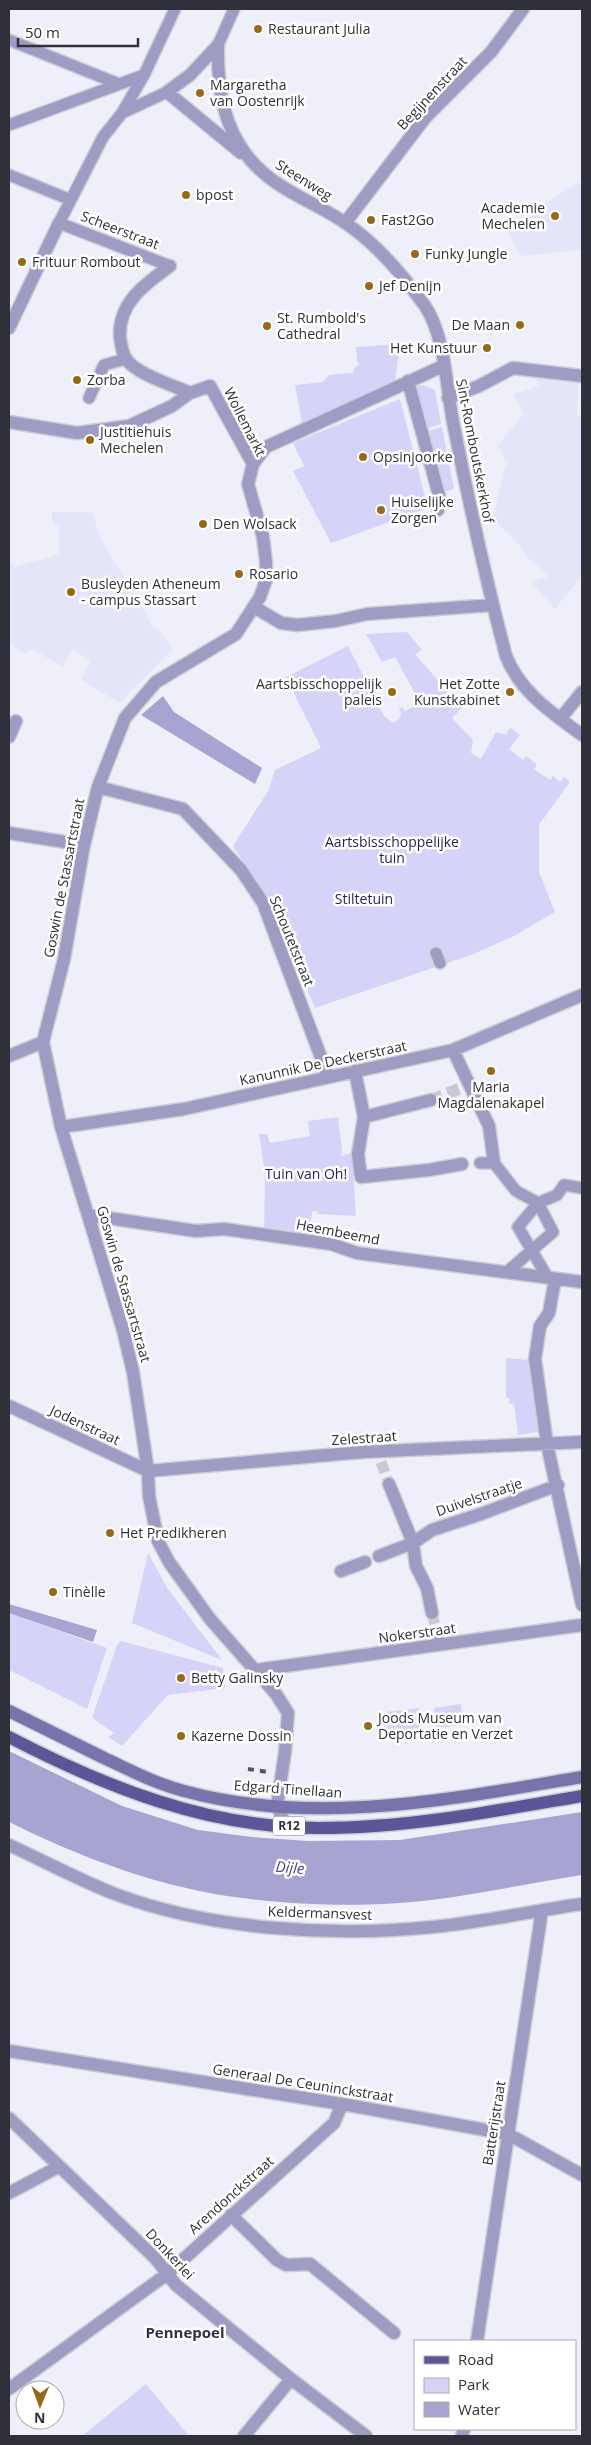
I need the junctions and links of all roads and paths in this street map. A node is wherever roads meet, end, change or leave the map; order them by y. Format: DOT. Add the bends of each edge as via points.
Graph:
graph roads {
  1 [pos="175,9"];
  2 [pos="234,9"];
  3 [pos="523,9"];
  4 [pos="9,40"];
  5 [pos="218,45"];
  6 [pos="144,75"];
  7 [pos="119,84"];
  8 [pos="167,92"];
  9 [pos="122,113"];
  10 [pos="9,124"];
  11 [pos="254,164"];
  12 [pos="9,175"];
  13 [pos="71,200"];
  14 [pos="59,223"];
  15 [pos="345,223"];
  16 [pos="170,266"];
  17 [pos="9,328"];
  18 [pos="126,359"];
  19 [pos="443,366"];
  20 [pos="582,376"];
  21 [pos="408,381"];
  22 [pos="190,393"];
  23 [pos="89,398"];
  24 [pos="448,398"];
  25 [pos="9,422"];
  26 [pos="253,464"];
  27 [pos="438,510"];
  28 [pos="493,605"];
  29 [pos="254,607"];
  30 [pos="582,692"];
  31 [pos="125,718"];
  32 [pos="560,719"];
  33 [pos="12,720"];
  34 [pos="582,735"];
  35 [pos="9,737"];
  36 [pos="98,787"];
  37 [pos="9,833"];
  38 [pos="84,845"];
  39 [pos="582,995"];
  40 [pos="43,1042"];
  41 [pos="453,1050"];
  42 [pos="9,1056"];
  43 [pos="355,1071"];
  44 [pos="328,1076"];
  45 [pos="431,1100"];
  46 [pos="364,1117"];
  47 [pos="61,1127"];
  48 [pos="480,1163"];
  49 [pos="494,1163"];
  50 [pos="462,1164"];
  51 [pos="582,1188"];
  52 [pos="538,1203"];
  53 [pos="88,1215"];
  54 [pos="531,1251"];
  55 [pos="507,1272"];
  56 [pos="551,1279"];
  57 [pos="582,1282"];
  58 [pos="9,1406"];
  59 [pos="582,1442"];
  60 [pos="548,1444"];
  61 [pos="148,1471"];
  62 [pos="389,1484"];
  63 [pos="558,1485"];
  64 [pos="412,1543"];
  65 [pos="379,1556"];
  66 [pos="365,1562"];
  67 [pos="341,1571"];
  68 [pos="582,1605"];
  69 [pos="432,1613"];
  70 [pos="582,1626"];
  71 [pos="256,1670"];
  72 [pos="9,1711"];
  73 [pos="9,1737"];
  74 [pos="582,1778"];
  75 [pos="582,1796"];
  76 [pos="277,1806"];
  77 [pos="286,1826"];
  78 [pos="9,1845"];
  79 [pos="582,1904"];
  80 [pos="542,1910"];
  81 [pos="9,2051"];
  82 [pos="342,2104"];
  83 [pos="9,2118"];
  84 [pos="508,2134"];
  85 [pos="58,2167"];
  86 [pos="582,2174"];
  87 [pos="9,2193"];
  88 [pos="231,2215"];
  89 [pos="167,2274"];
  90 [pos="394,2333"];
  91 [pos="477,2340"];
  92 [pos="291,2379"];
  93 [pos="9,2389"];
  94 [pos="244,2436"];
  95 [pos="366,2436"];
  1 -- 6 [label="street"];
  2 -- 5 [label="street, Steenweg"];
  3 -- 15 [label="street, Begijnenstraat" via="491,52 426,118"];
  4 -- 7 [label="street"];
  5 -- 8 [label="street, Steenweg" via="190,75"];
  5 -- 11 [label="street, Steenweg" via="217,78 224,115 235,138"];
  6 -- 7 [label="street"];
  6 -- 9 [label="street"];
  7 -- 10 [label="street"];
  8 -- 9 [label="street"];
  8 -- 11 [label="street"];
  9 -- 13 [label="street" via="103,137"];
  11 -- 15 [label="street, Steenweg" via="277,183"];
  12 -- 13 [label="street"];
  13 -- 14 [label="street"];
  14 -- 16 [label="street, Scheerstraat"];
  14 -- 17 [label="street"];
  15 -- 19 [label="street, Steenweg" via="400,272 426,308 436,330"];
  16 -- 18 [label="street" via="146,283 124,309 120,329 121,347"];
  18 -- 22 [label="street" via="148,375"];
  18 -- 23 [label="street" via="104,364"];
  19 -- 21 [label="street, Sint-Romboutskerkhof"];
  19 -- 24 [label="street, Sint-Romboutskerkhof"];
  20 -- 24 [label="street" via="513,368"];
  21 -- 26 [label="street, Sint-Romboutskerkhof" via="266,447"];
  21 -- 27 [label="street" via="440,499"];
  22 -- 25 [label="street" via="172,406 128,426 77,433"];
  22 -- 26 [label="street, Wollemarkt" via="210,386"];
  24 -- 28 [label="street, Sint-Romboutskerkhof"];
  26 -- 29 [label="street, Wollemarkt" via="248,484 263,537 266,562 266,580"];
  28 -- 29 [label="street" via="367,614 297,625 282,623"];
  28 -- 32 [label="street, Sint-Romboutskerkhof" via="510,667 529,693"];
  29 -- 31 [label="street, Wollemarkt" via="236,634 156,682"];
  30 -- 32 [label="street"];
  31 -- 36 [label="street, Goswin de Stassartstraat"];
  32 -- 34 [label="street, Sint-Romboutskerkhof"];
  33 -- 35 [label="street"];
  36 -- 38 [label="street, Goswin de Stassartstraat"];
  36 -- 44 [label="street, Schoutetstraat" via="184,809 241,870 263,903"];
  37 -- 38 [label="street"];
  38 -- 40 [label="street, Goswin de Stassartstraat" via="64,960"];
  39 -- 41 [label="street, Kanunnik De Deckerstraat"];
  40 -- 42 [label="street"];
  40 -- 47 [label="street, Goswin de Stassartstraat"];
  41 -- 43 [label="street, Kanunnik De Deckerstraat"];
  41 -- 49 [label="street" via="489,1126"];
  43 -- 44 [label="street, Kanunnik De Deckerstraat"];
  43 -- 46 [label="street"];
  44 -- 47 [label="street, Kanunnik De Deckerstraat" via="184,1109"];
  45 -- 46 [label="street"];
  46 -- 50 [label="street" via="358,1154 361,1177"];
  47 -- 53 [label="street, Goswin de Stassartstraat"];
  48 -- 49 [label="street"];
  49 -- 52 [label="street" via="516,1191"];
  51 -- 52 [label="street" via="564,1185 557,1195"];
  52 -- 54 [label="street" via="518,1227"];
  52 -- 54 [label="street" via="552,1232"];
  53 -- 55 [label="street, Heembeemd" via="196,1231 224,1229 331,1244 358,1253"];
  53 -- 61 [label="street, Goswin de Stassartstraat" via="133,1372"];
  54 -- 55 [label="street"];
  54 -- 56 [label="street"];
  55 -- 56 [label="street, Heembeemd"];
  56 -- 57 [label="street, Heembeemd"];
  56 -- 60 [label="street" via="549,1313 540,1326 535,1359"];
  58 -- 61 [label="street, Jodenstraat"];
  59 -- 60 [label="street, Zelestraat"];
  60 -- 61 [label="street, Zelestraat"];
  60 -- 63 [label="street"];
  61 -- 71 [label="street, Goswin de Stassartstraat" via="149,1496 158,1541 169,1562 210,1619"];
  62 -- 64 [label="street"];
  63 -- 64 [label="street, Duivelstraatje" via="432,1530"];
  63 -- 68 [label="street"];
  64 -- 65 [label="street, Duivelstraatje"];
  64 -- 69 [label="street"];
  66 -- 67 [label="street"];
  70 -- 71 [label="street, Nokerstraat" via="438,1640"];
  71 -- 76 [label="street, Goswin de Stassartstraat" via="288,1713 286,1752"];
  72 -- 76 [label="main road, Edgard Tinellaan / R12" via="151,1780 218,1799"];
  73 -- 77 [label="main road, R12" via="141,1797 228,1818"];
  74 -- 76 [label="main road, Edgard Tinellaan / R12" via="379,1808"];
  75 -- 77 [label="main road, R12" via="414,1823 318,1828"];
  76 -- 77 [label="street"];
  78 -- 80 [label="street, Keldermansvest" via="115,1894 196,1916 291,1930 363,1931 434,1927"];
  79 -- 80 [label="street, Keldermansvest"];
  80 -- 84 [label="street, Batterijstraat"];
  81 -- 82 [label="street, Generaal De Ceuninckstraat"];
  82 -- 84 [label="street, Generaal De Ceuninckstraat"];
  82 -- 88 [label="street, Arendonckstraat" via="334,2123"];
  83 -- 85 [label="street, Donkerlei"];
  84 -- 86 [label="street, Generaal De Ceuninckstraat"];
  84 -- 91 [label="street, Batterijstraat"];
  85 -- 87 [label="street"];
  85 -- 89 [label="street, Donkerlei" via="156,2259"];
  88 -- 89 [label="street, Arendonckstraat"];
  88 -- 90 [label="street" via="277,2260 286,2265 310,2264"];
  89 -- 92 [label="street, Donkerlei" via="176,2285"];
  89 -- 93 [label="street, Arendonckstraat"];
  92 -- 94 [label="street"];
  92 -- 95 [label="street, Donkerlei"];
}
